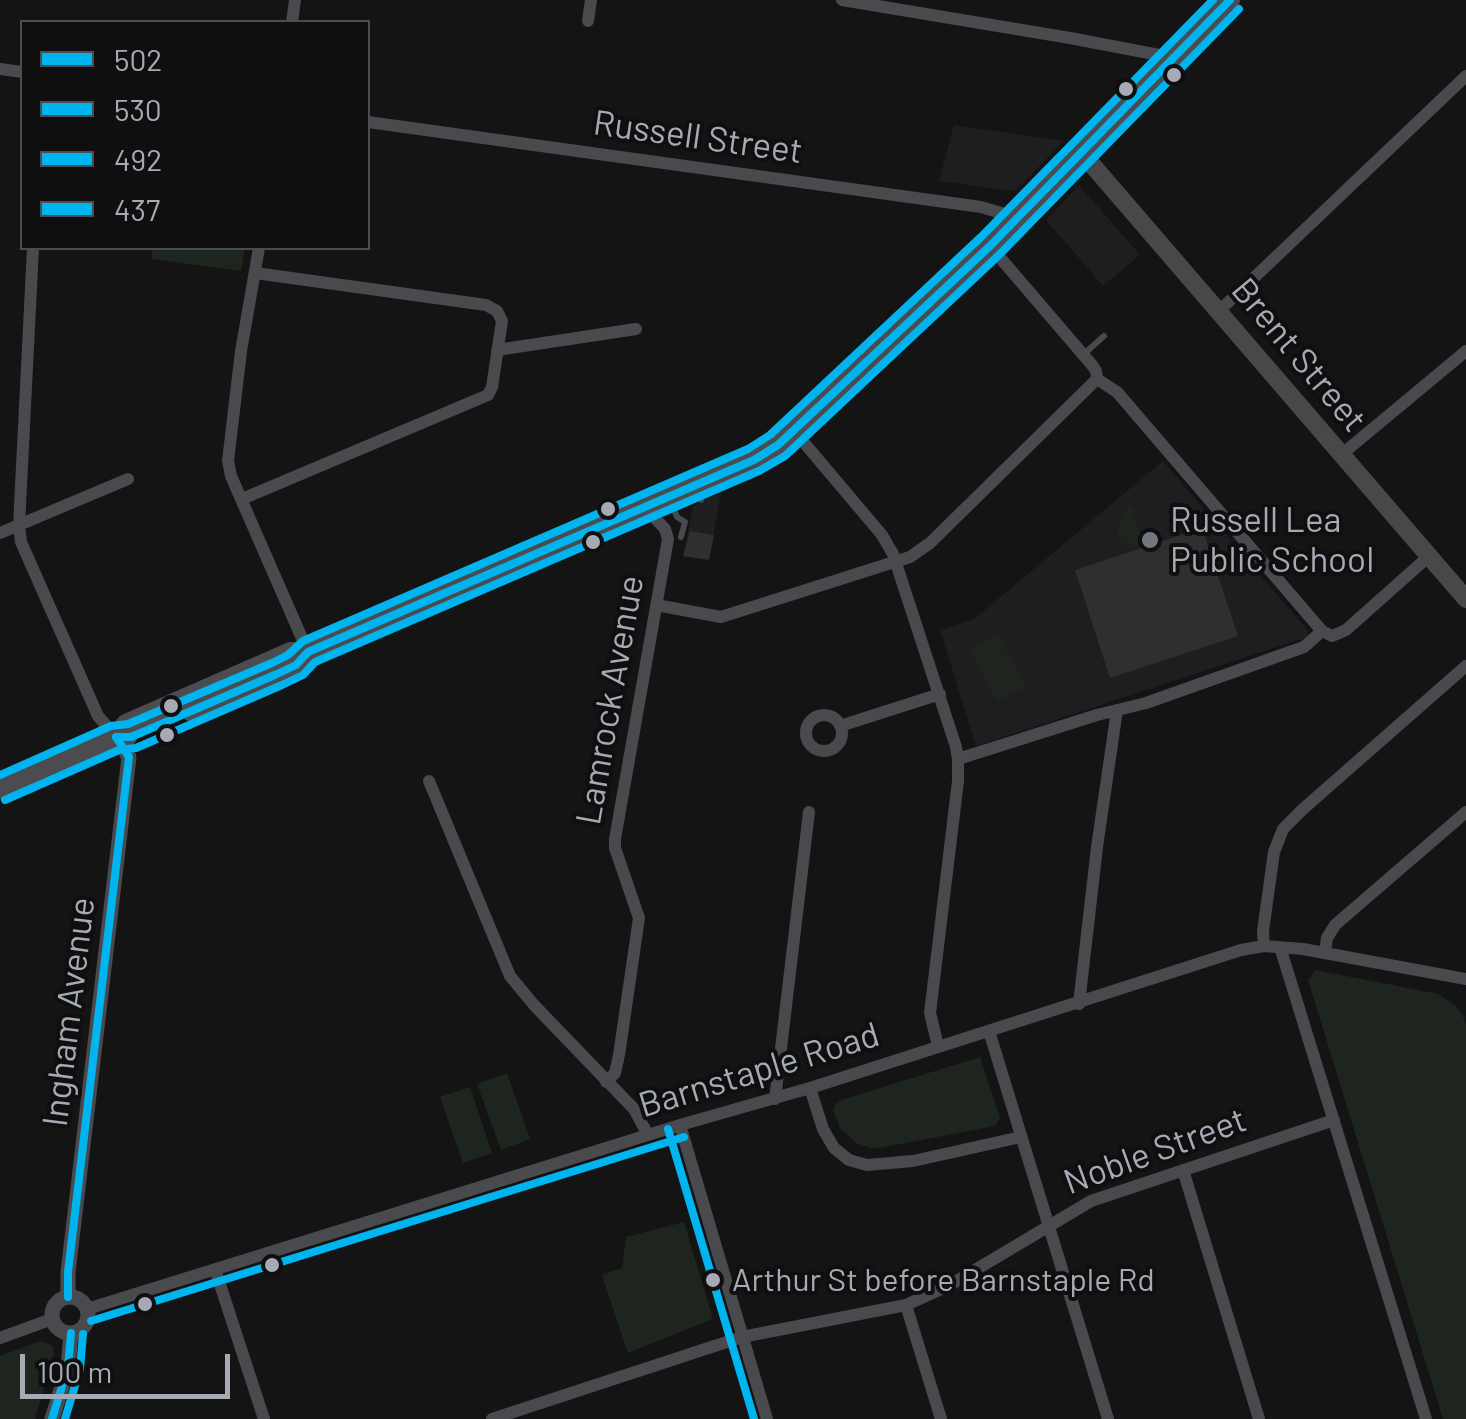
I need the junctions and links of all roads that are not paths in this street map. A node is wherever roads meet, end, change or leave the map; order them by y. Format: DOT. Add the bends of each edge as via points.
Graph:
graph roads {
  1 [pos="592,0"];
  2 [pos="842,0"];
  3 [pos="1230,0"];
  4 [pos="588,21"];
  5 [pos="1175,58"];
  6 [pos="1466,76"];
  7 [pos="370,122"];
  8 [pos="1082,153"];
  9 [pos="1018,218"];
  10 [pos="990,246"];
  11 [pos="33,250"];
  12 [pos="258,250"];
  13 [pos="255,274"];
  14 [pos="1219,312"];
  15 [pos="636,329"];
  16 [pos="1104,336"];
  17 [pos="497,350"];
  18 [pos="1466,351"];
  19 [pos="1083,354"];
  20 [pos="1097,379"];
  21 [pos="794,432"];
  22 [pos="1341,455"];
  23 [pos="128,480"];
  24 [pos="668,496"];
  25 [pos="242,499"];
  26 [pos="647,504"];
  27 [pos="19,525"];
  28 [pos="0,533"];
  29 [pos="681,536"];
  30 [pos="1428,557"];
  31 [pos="896,563"];
  32 [pos="1466,599"];
  33 [pos="656,606"];
  34 [pos="1322,632"];
  35 [pos="308,652"];
  36 [pos="1466,666"];
  37 [pos="940,694"];
  38 [pos="1117,710"];
  39 [pos="840,726"];
  40 [pos="116,737"];
  41 [pos="958,759"];
  42 [pos="429,781"];
  43 [pos="0,789"];
  44 [pos="809,812"];
  45 [pos="1466,812"];
  46 [pos="1264,946"];
  47 [pos="1280,947"];
  48 [pos="1325,952"];
  49 [pos="1462,976"];
  50 [pos="1079,1004"];
  51 [pos="989,1031"];
  52 [pos="938,1046"];
  53 [pos="606,1082"];
  54 [pos="810,1088"];
  55 [pos="774,1099"];
  56 [pos="1334,1120"];
  57 [pos="680,1126"];
  58 [pos="648,1135"];
  59 [pos="1021,1137"];
  60 [pos="1182,1170"];
  61 [pos="1048,1225"];
  62 [pos="215,1270"];
  63 [pos="68,1298"];
  64 [pos="906,1305"];
  65 [pos="87,1309"];
  66 [pos="52,1319"];
  67 [pos="70,1333"];
  68 [pos="742,1337"];
  69 [pos="0,1338"];
  70 [pos="52,1419"];
  71 [pos="264,1419"];
  72 [pos="492,1419"];
  73 [pos="768,1419"];
  74 [pos="941,1419"];
  75 [pos="1108,1419"];
  76 [pos="1259,1419"];
  77 [pos="1426,1419"];
  1 -- 4 [label="street"];
  2 -- 5 [label="street"];
  3 -- 5 [label="main road"];
  5 -- 8 [label="main road"];
  6 -- 14 [label="street"];
  7 -- 9 [label="street, Russell Street" via="981,207"];
  8 -- 9 [label="main road"];
  8 -- 14 [label="main road, Brent Street"];
  9 -- 10 [label="main road"];
  10 -- 19 [label="street"];
  10 -- 21 [label="main road"];
  11 -- 27 [label="street"];
  12 -- 13 [label="street"];
  13 -- 17 [label="street" via="486,306 502,321"];
  13 -- 25 [label="street" via="228,460"];
  14 -- 22 [label="main road, Brent Street"];
  15 -- 17 [label="street"];
  16 -- 19 [label="lane"];
  17 -- 25 [label="street" via="488,395"];
  18 -- 22 [label="street"];
  19 -- 20 [label="street"];
  20 -- 31 [label="street" via="930,543"];
  20 -- 34 [label="street" via="1117,392"];
  21 -- 24 [label="main road" via="703,490"];
  21 -- 31 [label="street" via="882,535"];
  22 -- 30 [label="main road, Brent Street"];
  23 -- 27 [label="street"];
  24 -- 26 [label="main road"];
  24 -- 29 [label="lane" via="685,522"];
  25 -- 35 [label="street"];
  26 -- 33 [label="street, Lamrock Avenue" via="668,539"];
  26 -- 35 [label="main road"];
  27 -- 28 [label="street"];
  27 -- 40 [label="street" via="31,569 98,716"];
  30 -- 32 [label="main road, Brent Street"];
  30 -- 34 [label="street" via="1346,630"];
  31 -- 33 [label="street" via="721,617"];
  31 -- 37 [label="street"];
  33 -- 53 [label="street, Lamrock Avenue" via="614,839 639,918 620,1054"];
  34 -- 38 [label="street" via="1304,648"];
  35 -- 40 [label="main road" via="287,670 131,737"];
  36 -- 46 [label="street" via="1283,829 1274,852"];
  37 -- 39 [label="street"];
  37 -- 41 [label="street"];
  38 -- 41 [label="street"];
  38 -- 50 [label="street"];
  40 -- 43 [label="main road"];
  40 -- 63 [label="street, Ingham Avenue" via="129,758"];
  41 -- 52 [label="street" via="930,1014"];
  42 -- 53 [label="street" via="510,976"];
  44 -- 55 [label="street"];
  45 -- 48 [label="street" via="1335,925"];
  46 -- 47 [label="street, Barnstaple Road"];
  46 -- 50 [label="street, Barnstaple Road"];
  47 -- 48 [label="street, Barnstaple Road"];
  47 -- 56 [label="street"];
  48 -- 49 [label="street, Barnstaple Road"];
  50 -- 51 [label="street, Barnstaple Road"];
  51 -- 52 [label="street, Barnstaple Road"];
  51 -- 59 [label="street"];
  52 -- 54 [label="street, Barnstaple Road"];
  53 -- 58 [label="street" via="634,1109"];
  54 -- 55 [label="street, Barnstaple Road"];
  54 -- 59 [label="street" via="834,1148 868,1165"];
  55 -- 57 [label="street, Barnstaple Road"];
  56 -- 60 [label="street, Noble Street"];
  56 -- 77 [label="street"];
  57 -- 58 [label="street, Barnstaple Road"];
  57 -- 68 [label="street"];
  58 -- 62 [label="street, Barnstaple Road"];
  59 -- 61 [label="street"];
  60 -- 61 [label="street, Noble Street" via="1091,1201"];
  60 -- 76 [label="street"];
  61 -- 64 [label="street, Noble Street" via="950,1286"];
  61 -- 75 [label="street"];
  62 -- 65 [label="street, Barnstaple Road"];
  62 -- 71 [label="street"];
  63 -- 65 [label="street"];
  63 -- 66 [label="street" via="54,1307"];
  64 -- 68 [label="street, Noble Street"];
  64 -- 74 [label="street"];
  65 -- 67 [label="street" via="85,1326"];
  66 -- 67 [label="street"];
  66 -- 69 [label="street"];
  67 -- 70 [label="street" via="68,1367"];
  68 -- 72 [label="street, Noble Street"];
  68 -- 73 [label="street"];
}
